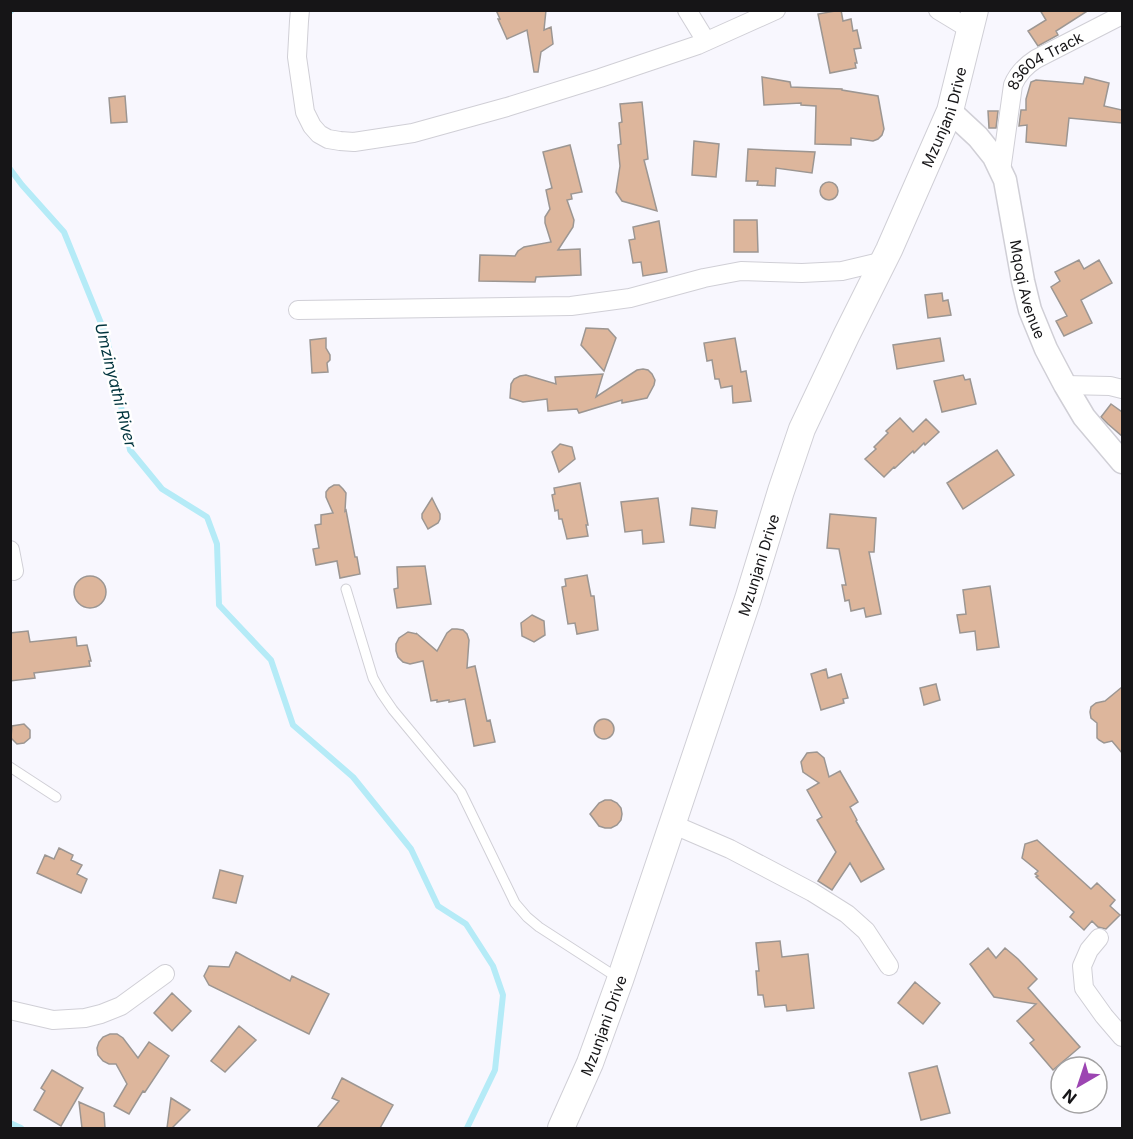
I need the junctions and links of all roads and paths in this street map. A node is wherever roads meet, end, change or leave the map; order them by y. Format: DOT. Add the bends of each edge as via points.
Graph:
graph roads {
  1 [pos="300,10"];
  2 [pos="687,10"];
  3 [pos="776,10"];
  4 [pos="938,10"];
  5 [pos="1122,15"];
  6 [pos="973,20"];
  7 [pos="706,41"];
  8 [pos="950,111"];
  9 [pos="1001,171"];
  10 [pos="884,261"];
  11 [pos="298,310"];
  12 [pos="1065,385"];
  13 [pos="1122,389"];
  14 [pos="1122,462"];
  15 [pos="10,550"];
  16 [pos="14,571"];
  17 [pos="346,589"];
  18 [pos="10,767"];
  19 [pos="56,796"];
  20 [pos="672,824"];
  21 [pos="1098,938"];
  22 [pos="889,966"];
  23 [pos="165,974"];
  24 [pos="620,980"];
  25 [pos="10,1010"];
  26 [pos="1122,1037"];
  27 [pos="561,1128"];
  1 -- 7 [label="street" via="297,57 305,112 319,134 340,141 413,133 465,119"];
  2 -- 7 [label="street"];
  3 -- 7 [label="street"];
  4 -- 6 [label="street"];
  5 -- 9 [label="street, 83604 Track" via="1025,66 1013,85"];
  6 -- 8 [label="main road, Mzunjani Drive"];
  8 -- 9 [label="street, Mqoqi Avenue" via="978,137"];
  8 -- 10 [label="main road, Mzunjani Drive"];
  9 -- 12 [label="street, Mqoqi Avenue" via="1030,310"];
  10 -- 11 [label="street" via="842,271 741,271 630,298 571,306"];
  10 -- 20 [label="main road, Mzunjani Drive" via="802,429"];
  12 -- 13 [label="street"];
  12 -- 14 [label="street, Mqoqi Avenue" via="1084,417"];
  15 -- 16 [label="street"];
  17 -- 24 [label="lane" via="373,678 393,710 461,792 515,903 539,927"];
  18 -- 19 [label="lane"];
  20 -- 22 [label="street" via="730,849 847,914 866,932"];
  20 -- 24 [label="main road, Mzunjani Drive"];
  21 -- 26 [label="street" via="1082,966 1084,988"];
  23 -- 25 [label="street" via="122,1006 85,1018 53,1020"];
  24 -- 27 [label="main road, Mzunjani Drive"];
}
